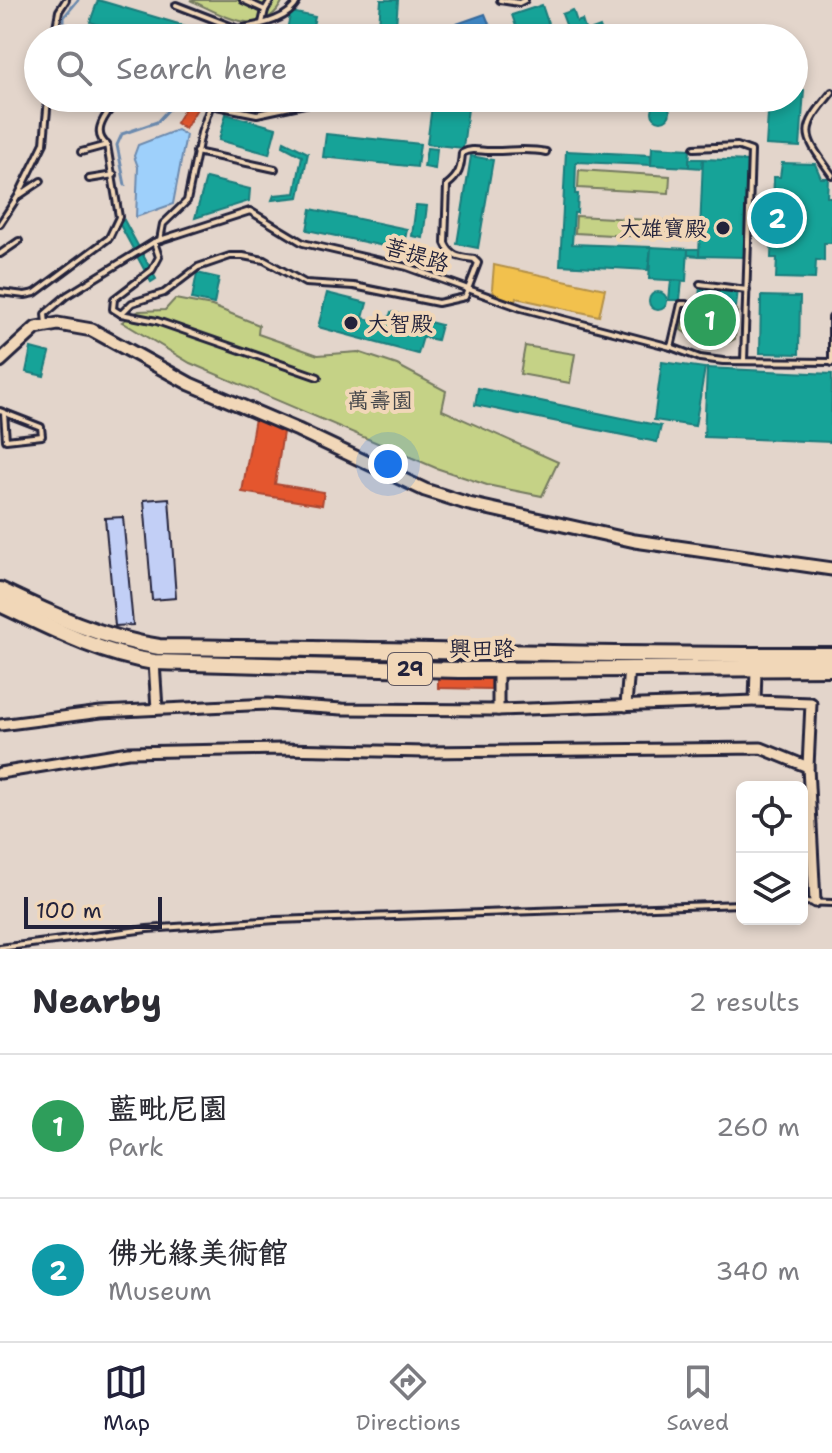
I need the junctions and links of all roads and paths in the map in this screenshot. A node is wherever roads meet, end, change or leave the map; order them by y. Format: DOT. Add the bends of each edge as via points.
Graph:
graph roads {
  1 [pos="66,0"];
  2 [pos="243,0"];
  3 [pos="271,0"];
  4 [pos="298,0"];
  5 [pos="500,0"];
  6 [pos="525,0"];
  7 [pos="176,5"];
  8 [pos="265,10"];
  9 [pos="57,24"];
  10 [pos="225,24"];
  11 [pos="261,24"];
  12 [pos="263,24"];
  13 [pos="832,92"];
  14 [pos="47,112"];
  15 [pos="108,112"];
  16 [pos="209,112"];
  17 [pos="247,112"];
  18 [pos="266,112"];
  19 [pos="107,145"];
  20 [pos="694,148"];
  21 [pos="81,152"];
  22 [pos="196,152"];
  23 [pos="546,152"];
  24 [pos="275,169"];
  25 [pos="114,175"];
  26 [pos="832,175"];
  27 [pos="89,179"];
  28 [pos="41,181"];
  29 [pos="18,196"];
  30 [pos="0,224"];
  31 [pos="19,241"];
  32 [pos="157,241"];
  33 [pos="0,254"];
  34 [pos="700,284"];
  35 [pos="468,288"];
  36 [pos="747,290"];
  37 [pos="0,292"];
  38 [pos="686,304"];
  39 [pos="121,314"];
  40 [pos="832,318"];
  41 [pos="47,326"];
  42 [pos="671,347"];
  43 [pos="0,361"];
  44 [pos="744,361"];
  45 [pos="832,362"];
  46 [pos="318,377"];
  47 [pos="2,412"];
  48 [pos="832,569"];
  49 [pos="0,590"];
  50 [pos="0,604"];
  51 [pos="373,649"];
  52 [pos="517,652"];
  53 [pos="832,655"];
  54 [pos="154,662"];
  55 [pos="629,662"];
  56 [pos="832,668"];
  57 [pos="374,669"];
  58 [pos="498,670"];
  59 [pos="518,670"];
  60 [pos="756,670"];
  61 [pos="755,701"];
  62 [pos="626,706"];
  63 [pos="157,709"];
  64 [pos="498,710"];
  65 [pos="0,725"];
  66 [pos="808,767"];
  67 [pos="0,773"];
  68 [pos="808,902"];
  69 [pos="815,902"];
  70 [pos="832,903"];
  71 [pos="736,904"];
  72 [pos="0,948"];
  1 -- 9 [label="lane"];
  2 -- 8 [label="lane"];
  3 -- 8 [label="lane"];
  4 -- 12 [label="lane"];
  5 -- 6 [label="lane"];
  7 -- 10 [label="lane"];
  8 -- 11 [label="lane"];
  13 -- 26 [label="lane" via="809,120 808,135"];
  14 -- 29 [label="lane" via="44,143"];
  15 -- 19 [label="lane" via="99,131"];
  16 -- 22 [label="lane"];
  17 -- 18 [label="lane"];
  19 -- 21 [label="lane"];
  19 -- 25 [label="lane"];
  20 -- 36 [label="lane" via="737,146 751,151"];
  22 -- 24 [label="lane"];
  22 -- 32 [label="lane" via="187,201 163,224"];
  23 -- 35 [label="lane" via="526,148 462,153 456,178 447,185 445,243 455,256 477,260"];
  25 -- 27 [label="lane"];
  25 -- 37 [label="lane" via="119,217 109,238 35,293"];
  28 -- 29 [label="lane"];
  29 -- 30 [label="lane"];
  31 -- 33 [label="lane"];
  32 -- 35 [label="lane, 菩提路" via="250,211 303,243 407,267"];
  32 -- 39 [label="lane" via="159,257 152,270 114,299 113,309"];
  32 -- 41 [label="lane" via="66,296 45,314"];
  34 -- 36 [label="lane"];
  35 -- 39 [label="lane" via="465,297 438,303 354,286 305,283 264,260 230,256 198,267 164,293 132,303"];
  35 -- 42 [label="lane, 菩提路" via="521,308"];
  36 -- 44 [label="lane"];
  38 -- 42 [label="lane" via="681,304"];
  39 -- 46 [label="lane" via="157,321"];
  40 -- 45 [label="lane"];
  41 -- 43 [label="street" via="36,328"];
  41 -- 48 [label="street" via="92,330 190,384 425,490 483,508 635,541"];
  42 -- 44 [label="lane, 菩提路" via="700,358"];
  44 -- 45 [label="lane, 菩提路"];
  47 -- 47 [label="lane" via="6,440 42,436 41,427"];
  49 -- 51 [label="main road, 興田路 / 29" via="87,629 159,647"];
  50 -- 54 [label="main road, 興田路 / 29" via="86,645"];
  51 -- 52 [label="main road, 興田路 / 29"];
  51 -- 57 [label="main road"];
  52 -- 55 [label="main road, 興田路 / 29"];
  52 -- 59 [label="main road"];
  53 -- 55 [label="main road, 興田路 / 29"];
  54 -- 57 [label="main road, 興田路 / 29"];
  54 -- 63 [label="street"];
  55 -- 59 [label="main road, 興田路 / 29"];
  55 -- 60 [label="main road, 興田路 / 29"];
  55 -- 62 [label="street"];
  56 -- 60 [label="main road, 興田路 / 29"];
  57 -- 58 [label="main road, 興田路 / 29"];
  58 -- 59 [label="main road, 興田路 / 29"];
  58 -- 64 [label="street"];
  60 -- 61 [label="street"];
  61 -- 62 [label="street"];
  61 -- 66 [label="street" via="811,703"];
  62 -- 64 [label="street"];
  63 -- 64 [label="street" via="268,704"];
  63 -- 65 [label="street"];
  66 -- 67 [label="street" via="761,748 281,749 128,752"];
  66 -- 69 [label="street"];
  68 -- 69 [label="lane"];
  69 -- 70 [label="lane"];
  71 -- 72 [label="lane" via="276,920 147,929"];
}
